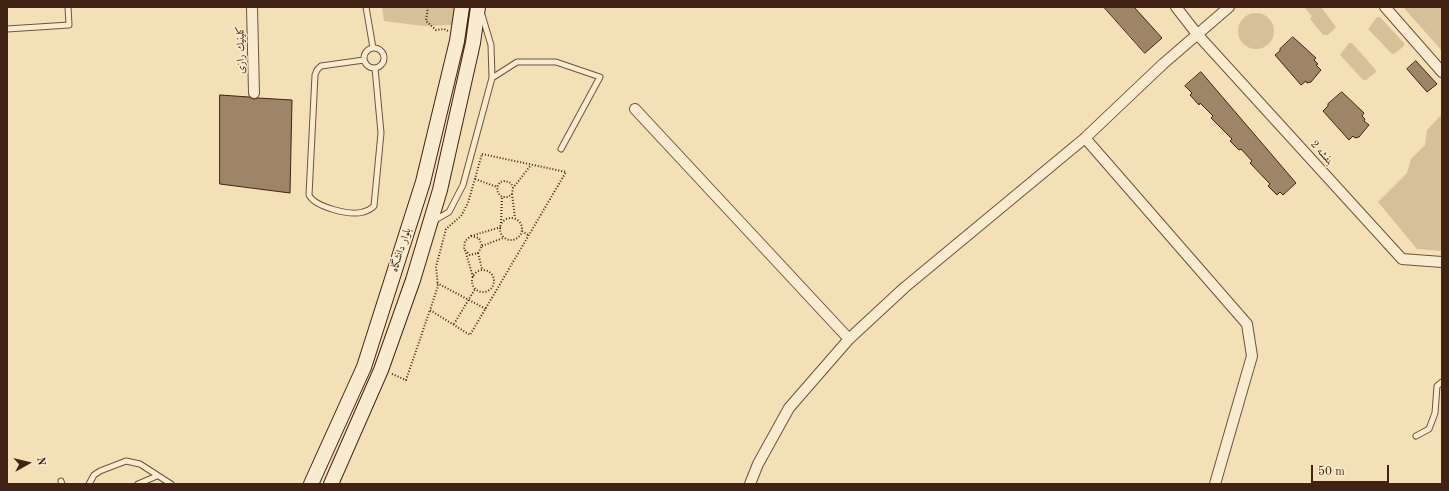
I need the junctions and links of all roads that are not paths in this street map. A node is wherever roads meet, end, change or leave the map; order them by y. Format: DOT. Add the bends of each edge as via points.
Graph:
graph roads {
  1 [pos="68,7"];
  2 [pos="252,7"];
  3 [pos="366,7"];
  4 [pos="462,7"];
  5 [pos="479,7"];
  6 [pos="1176,7"];
  7 [pos="1229,7"];
  8 [pos="1385,7"];
  9 [pos="7,29"];
  10 [pos="1197,34"];
  11 [pos="373,48"];
  12 [pos="364,60"];
  13 [pos="375,68"];
  14 [pos="1442,72"];
  15 [pos="492,78"];
  16 [pos="254,93"];
  17 [pos="635,109"];
  18 [pos="1085,138"];
  19 [pos="561,150"];
  20 [pos="430,222"];
  21 [pos="1442,262"];
  22 [pos="849,339"];
  23 [pos="1442,382"];
  24 [pos="1416,436"];
  25 [pos="157,476"];
  26 [pos="89,484"];
  27 [pos="138,484"];
  28 [pos="171,484"];
  29 [pos="311,484"];
  30 [pos="331,484"];
  31 [pos="750,484"];
  32 [pos="1215,484"];
  1 -- 9 [label="lane" via="69,25"];
  2 -- 16 [label="street, كلينيك رازی"];
  3 -- 11 [label="lane"];
  4 -- 29 [label="main road, بلوار دانشگاه" via="423,182 364,367"];
  5 -- 15 [label="lane" via="491,45"];
  5 -- 20 [label="main road, بلوار دانشگاه" via="440,190"];
  6 -- 10 [label="street, بنفشه 2"];
  7 -- 10 [label="street"];
  8 -- 14 [label="street"];
  10 -- 18 [label="street"];
  10 -- 21 [label="street, بنفشه 2" via="1402,259"];
  11 -- 12 [label="lane" via="366,52"];
  11 -- 13 [label="lane" via="380,50 384,56 383,63"];
  12 -- 13 [label="lane" via="368,66"];
  12 -- 13 [label="lane" via="321,66 314,80 309,195 318,204 353,214 364,212 374,206 382,133"];
  15 -- 19 [label="lane" via="517,62 556,62 600,77"];
  15 -- 20 [label="lane" via="463,185 449,212"];
  17 -- 22 [label="street"];
  18 -- 22 [label="street" via="904,288"];
  18 -- 32 [label="street" via="1247,324 1252,356"];
  20 -- 30 [label="main road, بلوار دانشگاه" via="381,370"];
  22 -- 31 [label="street" via="790,408 758,464"];
  23 -- 24 [label="lane" via="1437,386 1435,414 1429,428"];
  25 -- 26 [label="lane" via="140,464 126,461 100,470 94,474"];
  25 -- 27 [label="lane"];
  25 -- 28 [label="lane"];
}
